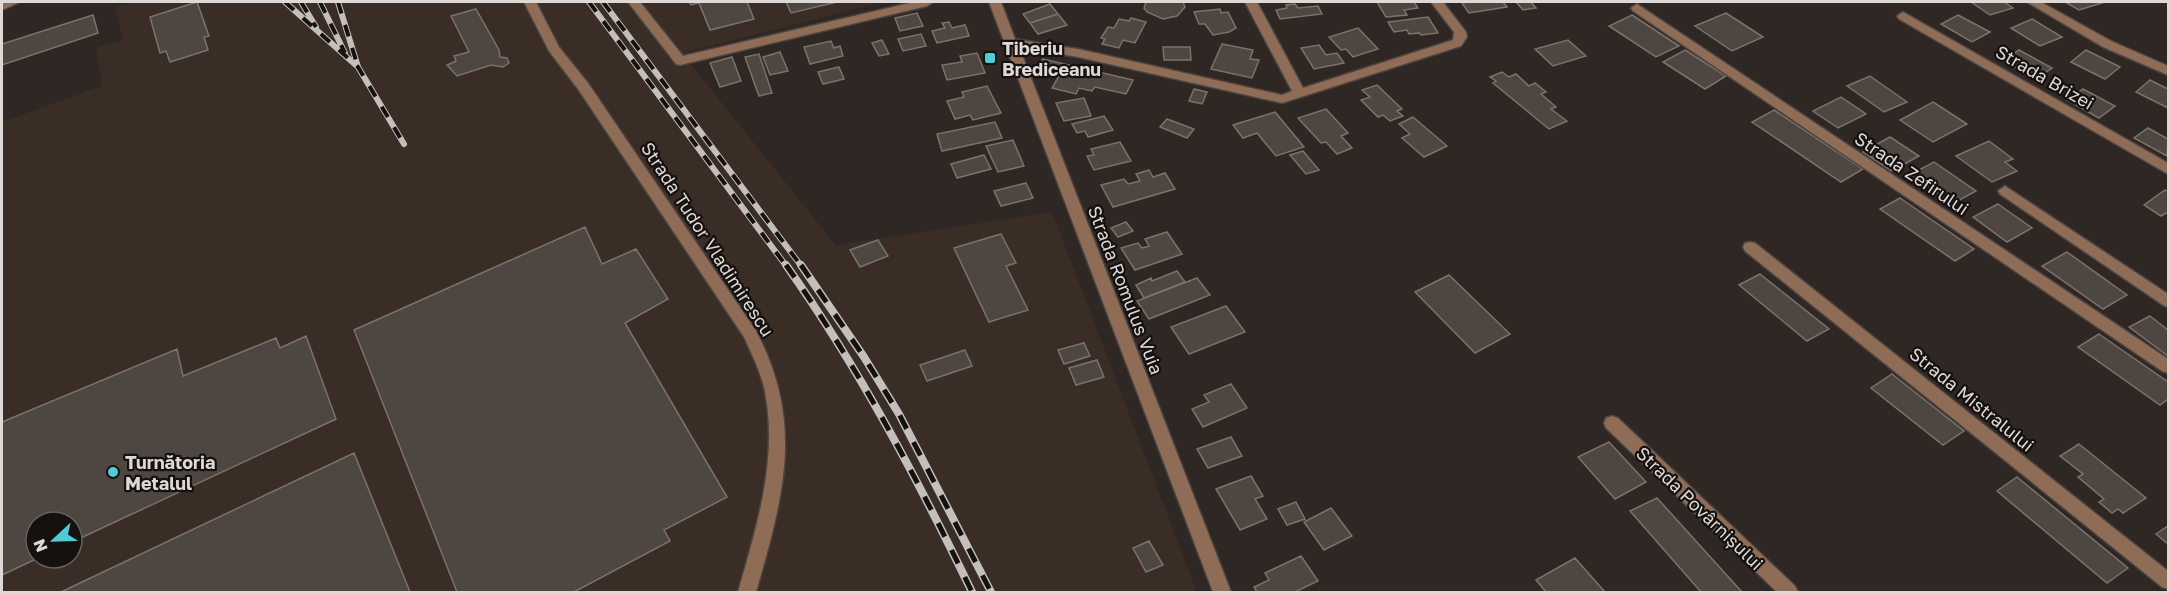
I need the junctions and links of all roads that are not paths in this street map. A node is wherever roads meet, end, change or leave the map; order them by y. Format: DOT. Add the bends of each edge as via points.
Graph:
graph roads {
  1 [pos="14,2"];
  2 [pos="530,2"];
  3 [pos="634,2"];
  4 [pos="927,2"];
  5 [pos="995,2"];
  6 [pos="1251,2"];
  7 [pos="1437,2"];
  8 [pos="2033,2"];
  9 [pos="2,6"];
  10 [pos="1637,8"];
  11 [pos="1903,16"];
  12 [pos="1011,42"];
  13 [pos="2169,71"];
  14 [pos="1300,94"];
  15 [pos="2169,169"];
  16 [pos="2005,191"];
  17 [pos="1750,247"];
  18 [pos="2169,301"];
  19 [pos="2169,367"];
  20 [pos="1612,423"];
  21 [pos="2169,580"];
  22 [pos="747,592"];
  23 [pos="1222,592"];
  24 [pos="1789,592"];
  1 -- 9 [label="street"];
  2 -- 22 [label="street, Strada Tudor Vladimirescu" via="553,48 583,86 751,335 767,370 776,412 777,456 770,506"];
  3 -- 4 [label="street" via="680,62"];
  5 -- 12 [label="street, Strada Romulus Vuia"];
  6 -- 14 [label="street"];
  7 -- 14 [label="street" via="1460,32 1457,43"];
  8 -- 13 [label="street" via="2107,44"];
  10 -- 19 [label="street, Strada Zefirului"];
  11 -- 15 [label="street, Strada Brizei"];
  12 -- 14 [label="street" via="1078,53 1274,98"];
  12 -- 23 [label="street, Strada Romulus Vuia"];
  16 -- 18 [label="street"];
  17 -- 21 [label="street, Strada Mistralului"];
  20 -- 24 [label="street, Strada Povârnișului"];
}
